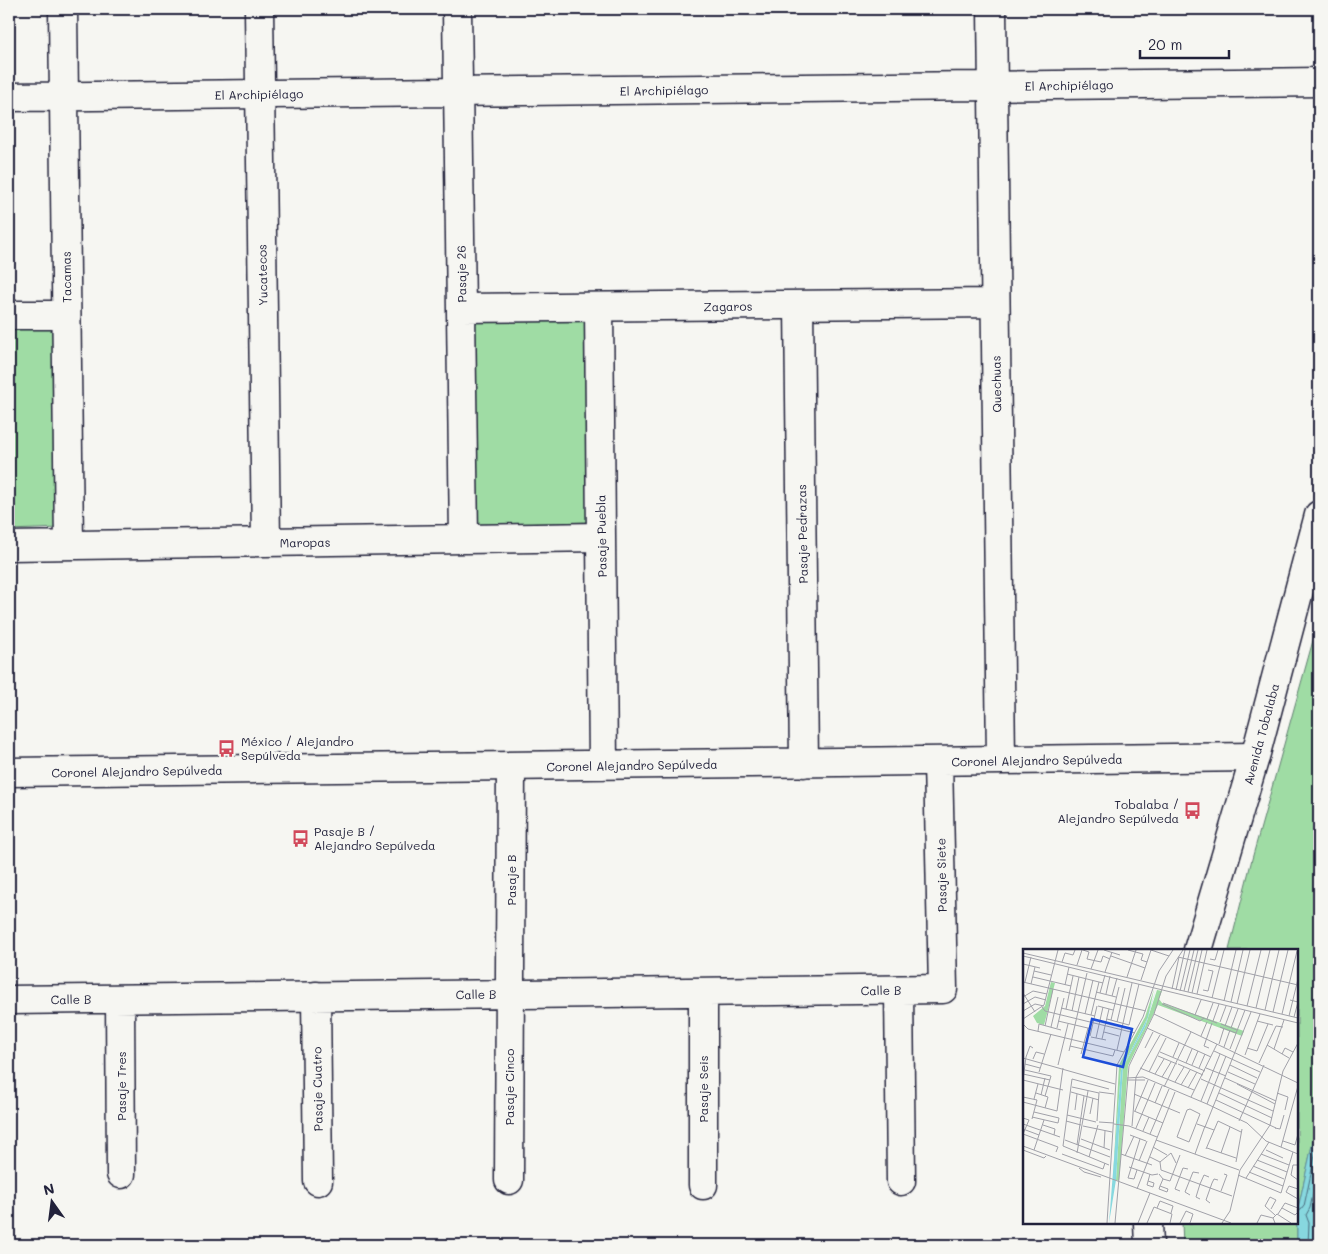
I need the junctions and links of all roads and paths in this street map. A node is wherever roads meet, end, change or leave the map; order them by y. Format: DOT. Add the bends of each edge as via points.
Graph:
graph roads {
  1 [pos="62,9"];
  2 [pos="259,9"];
  3 [pos="457,9"];
  4 [pos="992,9"];
  5 [pos="1319,82"];
  6 [pos="993,86"];
  7 [pos="458,92"];
  8 [pos="260,94"];
  9 [pos="64,96"];
  10 [pos="9,97"];
  11 [pos="996,303"];
  12 [pos="799,305"];
  13 [pos="599,307"];
  14 [pos="461,308"];
  15 [pos="9,315"];
  16 [pos="66,315"];
  17 [pos="1319,516"];
  18 [pos="601,537"];
  19 [pos="464,539"];
  20 [pos="266,542"];
  21 [pos="69,545"];
  22 [pos="9,546"];
  23 [pos="1255,757"];
  24 [pos="1001,760"];
  25 [pos="938,761"];
  26 [pos="804,763"];
  27 [pos="603,765"];
  28 [pos="511,766"];
  29 [pos="9,772"];
  30 [pos="1198,949"];
  31 [pos="943,989"];
  32 [pos="899,990"];
  33 [pos="703,992"];
  34 [pos="510,994"];
  35 [pos="316,996"];
  36 [pos="120,999"];
  37 [pos="9,1000"];
  38 [pos="122,1174"];
  39 [pos="509,1180"];
  40 [pos="901,1181"];
  41 [pos="318,1182"];
  42 [pos="703,1185"];
  43 [pos="1148,1224"];
  44 [pos="1149,1245"];
  1 -- 9 [label="street, Tacamas"];
  2 -- 8 [label="street, Yucatecos"];
  3 -- 7 [label="street, Pasaje 26"];
  4 -- 6 [label="street, Quechuas"];
  5 -- 6 [label="street, El Archipiélago"];
  6 -- 7 [label="street, El Archipiélago"];
  6 -- 11 [label="street, Quechuas"];
  7 -- 8 [label="street, El Archipiélago"];
  7 -- 14 [label="street, Pasaje 26"];
  8 -- 9 [label="street, El Archipiélago"];
  8 -- 20 [label="street, Yucatecos"];
  9 -- 10 [label="street, El Archipiélago"];
  9 -- 16 [label="street, Tacamas"];
  11 -- 12 [label="street, Zagaros"];
  11 -- 24 [label="street, Quechuas"];
  12 -- 13 [label="street, Zagaros"];
  12 -- 26 [label="street, Pasaje Pedrazas"];
  13 -- 14 [label="street, Zagaros"];
  13 -- 18 [label="street, Pasaje Puebla"];
  14 -- 19 [label="street, Pasaje 26"];
  15 -- 16 [label="street"];
  16 -- 21 [label="street, Tacamas"];
  17 -- 23 [label="street, Avenida Tobalaba"];
  18 -- 19 [label="street, Maropas"];
  18 -- 27 [label="street, Pasaje Puebla"];
  19 -- 20 [label="street, Maropas"];
  20 -- 21 [label="street, Maropas"];
  21 -- 22 [label="street, Maropas"];
  23 -- 24 [label="street, Coronel Alejandro Sepúlveda"];
  23 -- 30 [label="street, Avenida Tobalaba"];
  24 -- 25 [label="street, Coronel Alejandro Sepúlveda"];
  25 -- 26 [label="street, Coronel Alejandro Sepúlveda"];
  25 -- 31 [label="street, Pasaje Siete"];
  26 -- 27 [label="street, Coronel Alejandro Sepúlveda"];
  27 -- 28 [label="street, Coronel Alejandro Sepúlveda"];
  28 -- 29 [label="street, Coronel Alejandro Sepúlveda"];
  28 -- 34 [label="street, Pasaje B"];
  31 -- 32 [label="street, Calle B"];
  32 -- 33 [label="street, Calle B"];
  32 -- 40 [label="street"];
  33 -- 34 [label="street, Calle B"];
  33 -- 42 [label="street, Pasaje Seis"];
  34 -- 35 [label="street, Calle B"];
  34 -- 39 [label="street, Pasaje Cinco"];
  35 -- 36 [label="street, Calle B"];
  35 -- 41 [label="street, Pasaje Cuatro"];
  36 -- 37 [label="street, Calle B"];
  36 -- 38 [label="street, Pasaje Tres"];
  43 -- 44 [label="street"];
}
